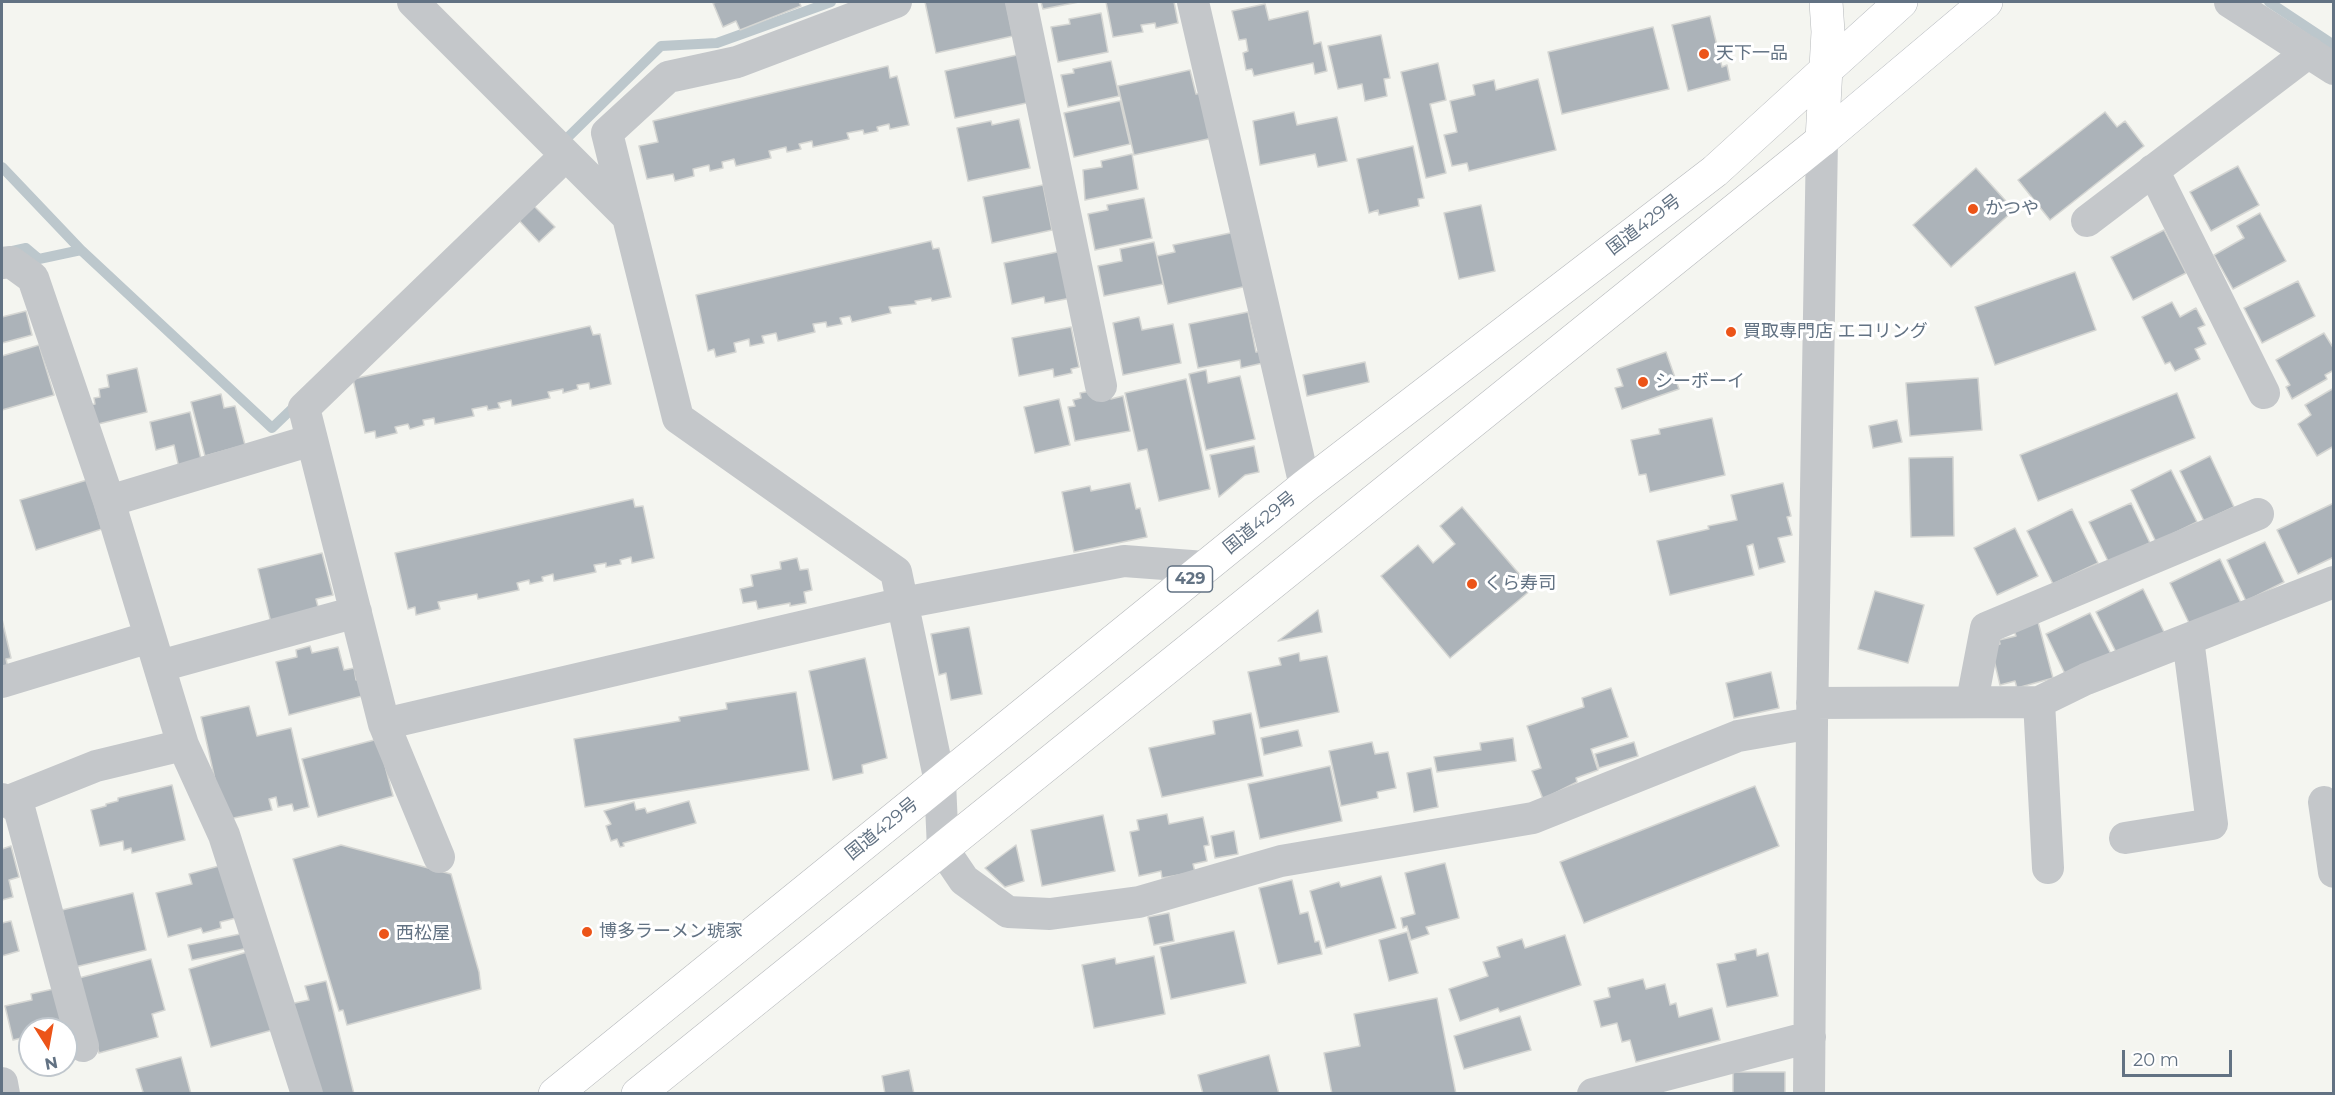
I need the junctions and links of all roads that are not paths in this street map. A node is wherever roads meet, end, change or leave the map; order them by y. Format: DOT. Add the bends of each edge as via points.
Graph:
graph roads {
  1 [pos="413,2"];
  2 [pos="896,2"];
  3 [pos="1021,2"];
  4 [pos="1193,2"];
  5 [pos="1826,2"];
  6 [pos="1901,2"];
  7 [pos="1986,2"];
  8 [pos="2230,2"];
  9 [pos="2321,60"];
  10 [pos="1827,69"];
  11 [pos="1822,140"];
  12 [pos="561,151"];
  13 [pos="2153,170"];
  14 [pos="628,217"];
  15 [pos="2087,221"];
  16 [pos="2,263"];
  17 [pos="1101,386"];
  18 [pos="2264,393"];
  19 [pos="312,440"];
  20 [pos="1305,486"];
  21 [pos="109,501"];
  22 [pos="2258,514"];
  23 [pos="1205,567"];
  24 [pos="2334,582"];
  25 [pos="903,603"];
  26 [pos="356,612"];
  27 [pos="150,637"];
  28 [pos="2188,639"];
  29 [pos="160,666"];
  30 [pos="2,682"];
  31 [pos="1972,701"];
  32 [pos="2039,702"];
  33 [pos="1812,713"];
  34 [pos="384,724"];
  35 [pos="183,745"];
  36 [pos="940,782"];
  37 [pos="4,801"];
  38 [pos="2324,802"];
  39 [pos="2125,838"];
  40 [pos="943,849"];
  41 [pos="439,857"];
  42 [pos="2048,868"];
  43 [pos="2334,872"];
  44 [pos="1810,1037"];
  45 [pos="83,1046"];
  46 [pos="2,1083"];
  47 [pos="4,1094"];
  48 [pos="307,1094"];
  49 [pos="555,1094"];
  50 [pos="638,1094"];
  51 [pos="1593,1094"];
  52 [pos="1809,1094"];
  1 -- 12 [label="street"];
  2 -- 14 [label="street" via="737,62 668,77 607,133"];
  3 -- 17 [label="street"];
  4 -- 20 [label="street"];
  5 -- 10 [label="main road"];
  6 -- 10 [label="main road, 国道429号"];
  7 -- 11 [label="main road"];
  8 -- 9 [label="street"];
  9 -- 13 [label="street"];
  10 -- 11 [label="main road"];
  10 -- 20 [label="main road, 国道429号 / 429" via="1715,171"];
  11 -- 33 [label="street"];
  11 -- 40 [label="main road"];
  12 -- 14 [label="street"];
  12 -- 19 [label="street" via="304,408"];
  13 -- 15 [label="street"];
  13 -- 18 [label="street"];
  14 -- 25 [label="street" via="678,418 896,572"];
  16 -- 21 [label="street" via="11,262 33,278"];
  19 -- 21 [label="street"];
  19 -- 26 [label="street"];
  20 -- 23 [label="main road, 国道429号 / 429"];
  21 -- 27 [label="street"];
  22 -- 31 [label="street" via="1986,628"];
  23 -- 25 [label="street" via="1124,561"];
  23 -- 36 [label="main road, 国道429号 / 429"];
  24 -- 28 [label="street"];
  25 -- 34 [label="street"];
  25 -- 36 [label="street"];
  26 -- 29 [label="street"];
  26 -- 34 [label="street"];
  27 -- 29 [label="street"];
  27 -- 30 [label="street"];
  28 -- 32 [label="street"];
  28 -- 39 [label="street" via="2212,824"];
  29 -- 35 [label="street"];
  31 -- 32 [label="street"];
  31 -- 33 [label="street"];
  32 -- 42 [label="street"];
  33 -- 40 [label="street" via="1738,736 1533,818 1281,861 1139,902 1050,914 1008,912 964,880"];
  33 -- 44 [label="street"];
  34 -- 41 [label="street"];
  35 -- 37 [label="street" via="96,766"];
  35 -- 48 [label="street" via="224,835"];
  36 -- 40 [label="street"];
  36 -- 49 [label="main road, 国道429号 / 429"];
  37 -- 45 [label="street" via="19,808"];
  38 -- 43 [label="street"];
  40 -- 50 [label="main road"];
  44 -- 51 [label="street"];
  44 -- 52 [label="street"];
  46 -- 47 [label="street"];
}
